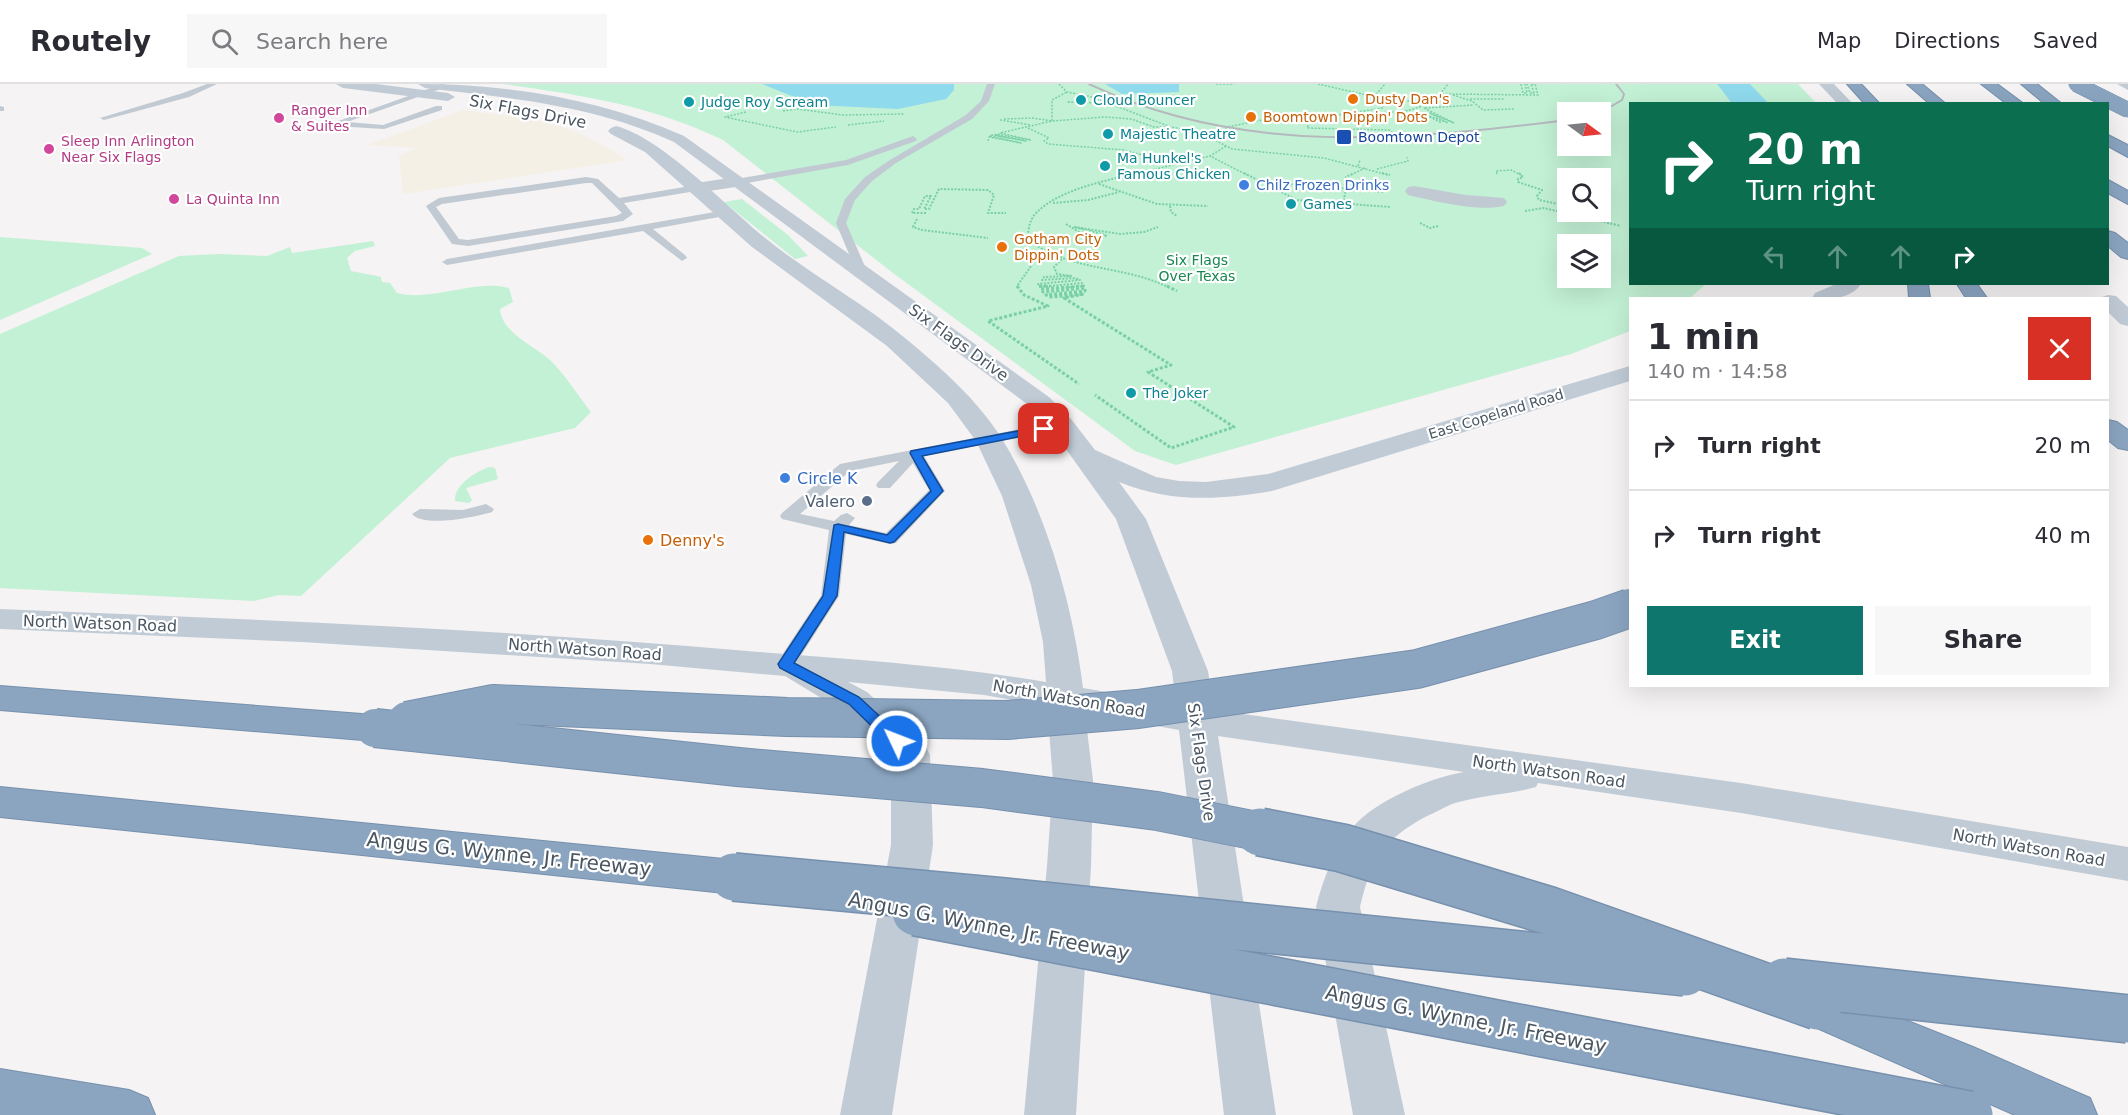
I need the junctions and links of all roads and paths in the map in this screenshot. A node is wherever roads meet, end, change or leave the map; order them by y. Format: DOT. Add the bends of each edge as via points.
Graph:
graph roads {
  1 [pos="213,84"];
  2 [pos="342,84"];
  3 [pos="991,84"];
  4 [pos="1059,84"];
  5 [pos="1216,84"];
  6 [pos="1234,84"];
  7 [pos="1318,84"];
  8 [pos="1385,84"];
  9 [pos="1448,84"];
  10 [pos="1521,84"];
  11 [pos="1526,84"];
  12 [pos="1826,84"];
  13 [pos="1854,84"];
  14 [pos="1914,84"];
  15 [pos="1988,84"];
  16 [pos="2028,84"];
  17 [pos="2076,84"];
  18 [pos="2091,84"];
  19 [pos="423,89"];
  20 [pos="1974,90"];
  21 [pos="1067,92"];
  22 [pos="1442,94"];
  23 [pos="1374,97"];
  24 [pos="1470,99"];
  25 [pos="1505,99"];
  26 [pos="1383,101"];
  27 [pos="1433,101"];
  28 [pos="1846,102"];
  29 [pos="1871,102"];
  30 [pos="1936,102"];
  31 [pos="1990,102"];
  32 [pos="2014,102"];
  33 [pos="2052,102"];
  34 [pos="396,103"];
  35 [pos="1087,103"];
  36 [pos="1101,103"];
  37 [pos="366,104"];
  38 [pos="1475,105"];
  39 [pos="439,108"];
  40 [pos="1424,108"];
  41 [pos="351,109"];
  42 [pos="1514,109"];
  43 [pos="604,111"];
  44 [pos="783,111"];
  45 [pos="2128,111"];
  46 [pos="746,112"];
  47 [pos="874,112"];
  48 [pos="1359,113"];
  49 [pos="562,114"];
  50 [pos="104,118"];
  51 [pos="1311,119"];
  52 [pos="1052,121"];
  53 [pos="1442,123"];
  54 [pos="334,124"];
  55 [pos="1035,126"];
  56 [pos="836,127"];
  57 [pos="1171,127"];
  58 [pos="1028,128"];
  59 [pos="1018,130"];
  60 [pos="946,131"];
  61 [pos="1393,133"];
  62 [pos="1218,135"];
  63 [pos="984,137"];
  64 [pos="988,141"];
  65 [pos="2109,141"];
  66 [pos="1226,146"];
  67 [pos="2128,152"];
  68 [pos="1210,156"];
  69 [pos="1407,157"];
  70 [pos="1360,160"];
  71 [pos="1176,164"];
  72 [pos="1358,166"];
  73 [pos="1366,167"];
  74 [pos="1376,170"];
  75 [pos="736,182"];
  76 [pos="1262,182"];
  77 [pos="1098,184"];
  78 [pos="2109,186"];
  79 [pos="696,188"];
  80 [pos="1345,189"];
  81 [pos="1120,192"];
  82 [pos="1414,193"];
  83 [pos="1443,194"];
  84 [pos="2128,200"];
  85 [pos="617,201"];
  86 [pos="1048,203"];
  87 [pos="1343,204"];
  88 [pos="1170,206"];
  89 [pos="1208,206"];
  90 [pos="726,213"];
  91 [pos="926,213"];
  92 [pos="1006,213"];
  93 [pos="1177,216"];
  94 [pos="917,219"];
  95 [pos="1066,224"];
  96 [pos="1158,226"];
  97 [pos="645,227"];
  98 [pos="988,238"];
  99 [pos="2109,238"];
  100 [pos="1041,252"];
  101 [pos="2128,253"];
  102 [pos="682,258"];
  103 [pos="1062,259"];
  104 [pos="447,262"];
  105 [pos="861,271"];
  106 [pos="1849,285"];
  107 [pos="1177,291"];
  108 [pos="1825,297"];
  109 [pos="1629,373"];
  110 [pos="1079,384"];
  111 [pos="1095,396"];
  112 [pos="1062,425"];
  113 [pos="2109,429"];
  114 [pos="988,441"];
  115 [pos="2128,442"];
  116 [pos="915,453"];
  117 [pos="1083,455"];
  118 [pos="884,485"];
  119 [pos="486,509"];
  120 [pos="420,514"];
  121 [pos="843,522"];
  122 [pos="1629,608"];
  123 [pos="0,619"];
  124 [pos="786,664"];
  125 [pos="1064,695"];
  126 [pos="0,698"];
  127 [pos="1196,720"];
  128 [pos="375,728"];
  129 [pos="1553,771"];
  130 [pos="0,801"];
  131 [pos="2128,864"];
  132 [pos="735,877"];
  133 [pos="2128,1019"];
  134 [pos="0,1093"];
  135 [pos="129,1115"];
  136 [pos="866,1115"];
  137 [pos="1050,1115"];
  138 [pos="1250,1115"];
  139 [pos="1379,1115"];
  140 [pos="1969,1115"];
  141 [pos="2071,1115"];
  1 -- 50 [label="lane"];
  2 -- 19 [label="street, Six Flags Drive"];
  3 -- 60 [label="lane" via="980,107"];
  4 -- 21 [label="path"];
  5 -- 6 [label="path"];
  7 -- 23 [label="path"];
  8 -- 23 [label="path"];
  9 -- 22 [label="path"];
  10 -- 11 [label="path" via="1523,93 1527,93"];
  11 -- 22 [label="path" via="1530,93 1534,93 1531,84 1535,84 1538,95"];
  12 -- 28 [label="street"];
  13 -- 29 [label="highway"];
  14 -- 30 [label="highway"];
  15 -- 32 [label="highway"];
  16 -- 33 [label="highway"];
  17 -- 45 [label="highway, bridge"];
  18 -- 45 [label="highway"];
  19 -- 34 [label="lane"];
  19 -- 43 [label="street, Six Flags Drive" via="445,86"];
  19 -- 49 [label="street, Six Flags Drive"];
  20 -- 31 [label="highway"];
  21 -- 52 [label="path" via="1052,100"];
  21 -- 57 [label="path" via="1092,97"];
  22 -- 27 [label="path"];
  22 -- 38 [label="path" via="1464,97"];
  23 -- 26 [label="path"];
  24 -- 25 [label="path"];
  26 -- 27 [label="path"];
  26 -- 48 [label="path" via="1383,108"];
  27 -- 40 [label="path"];
  34 -- 37 [label="lane"];
  34 -- 54 [label="lane"];
  35 -- 36 [label="path" via="1067,102"];
  38 -- 40 [label="path"];
  38 -- 42 [label="path" via="1483,110"];
  39 -- 54 [label="lane" via="384,127"];
  40 -- 48 [label="path"];
  40 -- 53 [label="path" via="1454,123 1433,113 1448,123 1424,114"];
  41 -- 54 [label="lane" via="328,116"];
  43 -- 49 [label="street"];
  43 -- 75 [label="street, Six Flags Drive" via="645,123 679,139"];
  44 -- 47 [label="path" via="791,108 844,115"];
  46 -- 56 [label="path" via="725,117 797,132"];
  48 -- 51 [label="path"];
  49 -- 79 [label="street, Six Flags Drive" via="639,141"];
  51 -- 61 [label="path" via="1306,128"];
  51 -- 62 [label="path" via="1262,120 1227,127"];
  52 -- 55 [label="path"];
  52 -- 55 [label="path" via="997,119"];
  52 -- 57 [label="path" via="1105,117"];
  55 -- 58 [label="path"];
  57 -- 62 [label="path"];
  58 -- 59 [label="path"];
  58 -- 71 [label="path" via="1046,135 1044,141 1048,144 1124,150"];
  59 -- 63 [label="path"];
  59 -- 64 [label="path" via="1000,133 1031,140 997,134 1026,141 992,135 1021,143 989,137"];
  60 -- 75 [label="lane" via="848,162"];
  60 -- 105 [label="lane" via="883,168 850,199 842,224"];
  62 -- 66 [label="path" via="1213,139"];
  65 -- 67 [label="highway"];
  66 -- 68 [label="path"];
  66 -- 72 [label="path"];
  68 -- 71 [label="path"];
  68 -- 76 [label="path"];
  69 -- 74 [label="path" via="1408,161"];
  70 -- 72 [label="path"];
  71 -- 77 [label="path"];
  72 -- 73 [label="path"];
  73 -- 74 [label="path"];
  73 -- 80 [label="path" via="1346,177"];
  74 -- 82 [label="path" via="1416,185"];
  75 -- 79 [label="street"];
  75 -- 105 [label="street, Six Flags Drive"];
  76 -- 80 [label="path"];
  76 -- 87 [label="path" via="1297,200"];
  77 -- 81 [label="path"];
  77 -- 86 [label="path"];
  78 -- 84 [label="highway"];
  79 -- 85 [label="lane"];
  79 -- 90 [label="street, Six Flags Drive"];
  80 -- 82 [label="path"];
  80 -- 87 [label="path"];
  81 -- 86 [label="path" via="1088,200"];
  81 -- 88 [label="path"];
  82 -- 83 [label="street"];
  82 -- 87 [label="path" via="1413,200 1390,207"];
  83 -- 83 [label="street" via="1467,202 1486,189 1447,186"];
  85 -- 85 [label="lane" via="628,214 619,219 468,243 456,242 431,206 439,201 586,180 594,180"];
  86 -- 100 [label="path" via="1035,214 1028,228 1028,240"];
  88 -- 89 [label="path"];
  88 -- 93 [label="path" via="1171,213"];
  90 -- 97 [label="lane"];
  90 -- 114 [label="street, Six Flags Drive" via="759,243 896,341 957,398"];
  91 -- 92 [label="path" via="912,213 914,208 919,209 925,196 931,196 924,209 929,209 939,189 949,189 988,190 994,195 988,213"];
  94 -- 98 [label="path" via="913,227 928,234"];
  95 -- 96 [label="path" via="1079,232 1104,237 1074,227 1124,234"];
  97 -- 102 [label="lane"];
  97 -- 104 [label="lane"];
  99 -- 101 [label="highway"];
  100 -- 103 [label="path"];
  100 -- 110 [label="path" via="1017,286 1024,295 1048,306 988,321"];
  103 -- 107 [label="path" via="1161,281"];
  103 -- 111 [label="path" via="1054,267 1057,274 1071,276 1042,280 1080,280 1038,284 1040,287 1082,283 1084,286 1041,290 1085,291 1046,295 1083,294 1064,298 1171,365 1148,372 1234,427 1171,448"];
  105 -- 112 [label="street, Six Flags Drive" via="1040,402"];
  106 -- 108 [label="street"];
  109 -- 117 [label="street, East Copeland Road" via="1272,482 1226,489 1166,488 1123,475"];
  112 -- 114 [label="lane"];
  112 -- 117 [label="street, Six Flags Drive"];
  113 -- 115 [label="highway"];
  114 -- 116 [label="lane"];
  114 -- 125 [label="street, Six Flags Drive" via="1017,496 1047,585 1060,642"];
  116 -- 118 [label="lane"];
  116 -- 121 [label="lane" via="937,491 890,539"];
  116 -- 121 [label="lane" via="845,467 788,516"];
  117 -- 127 [label="street, Six Flags Drive" via="1131,519 1190,671"];
  119 -- 120 [label="lane" via="464,515"];
  121 -- 124 [label="lane" via="830,596"];
  122 -- 128 [label="highway, bridge" via="1418,669 1138,709 1007,720 787,717 494,704"];
  123 -- 124 [label="street, North Watson Road" via="302,632"];
  124 -- 125 [label="street, North Watson Road" via="984,683"];
  124 -- 136 [label="street" via="854,701 911,755 912,844"];
  125 -- 127 [label="street, North Watson Road"];
  125 -- 137 [label="street, Six Flags Drive" via="1073,780"];
  126 -- 128 [label="highway"];
  127 -- 129 [label="street, North Watson Road"];
  127 -- 138 [label="street, Six Flags Drive"];
  128 -- 141 [label="highway, bridge" via="738,768 982,788 1157,811 1342,848 1550,911 1818,1006"];
  129 -- 131 [label="street, North Watson Road" via="1741,798"];
  129 -- 139 [label="street" via="1448,789 1398,813 1368,837 1346,875 1338,907"];
  130 -- 132 [label="highway, Angus G. Wynne, Jr. Freeway"];
  132 -- 133 [label="highway, bridge" via="1052,906"];
  132 -- 140 [label="highway, Angus G. Wynne, Jr. Freeway, bridge"];
  134 -- 135 [label="highway"];
}
